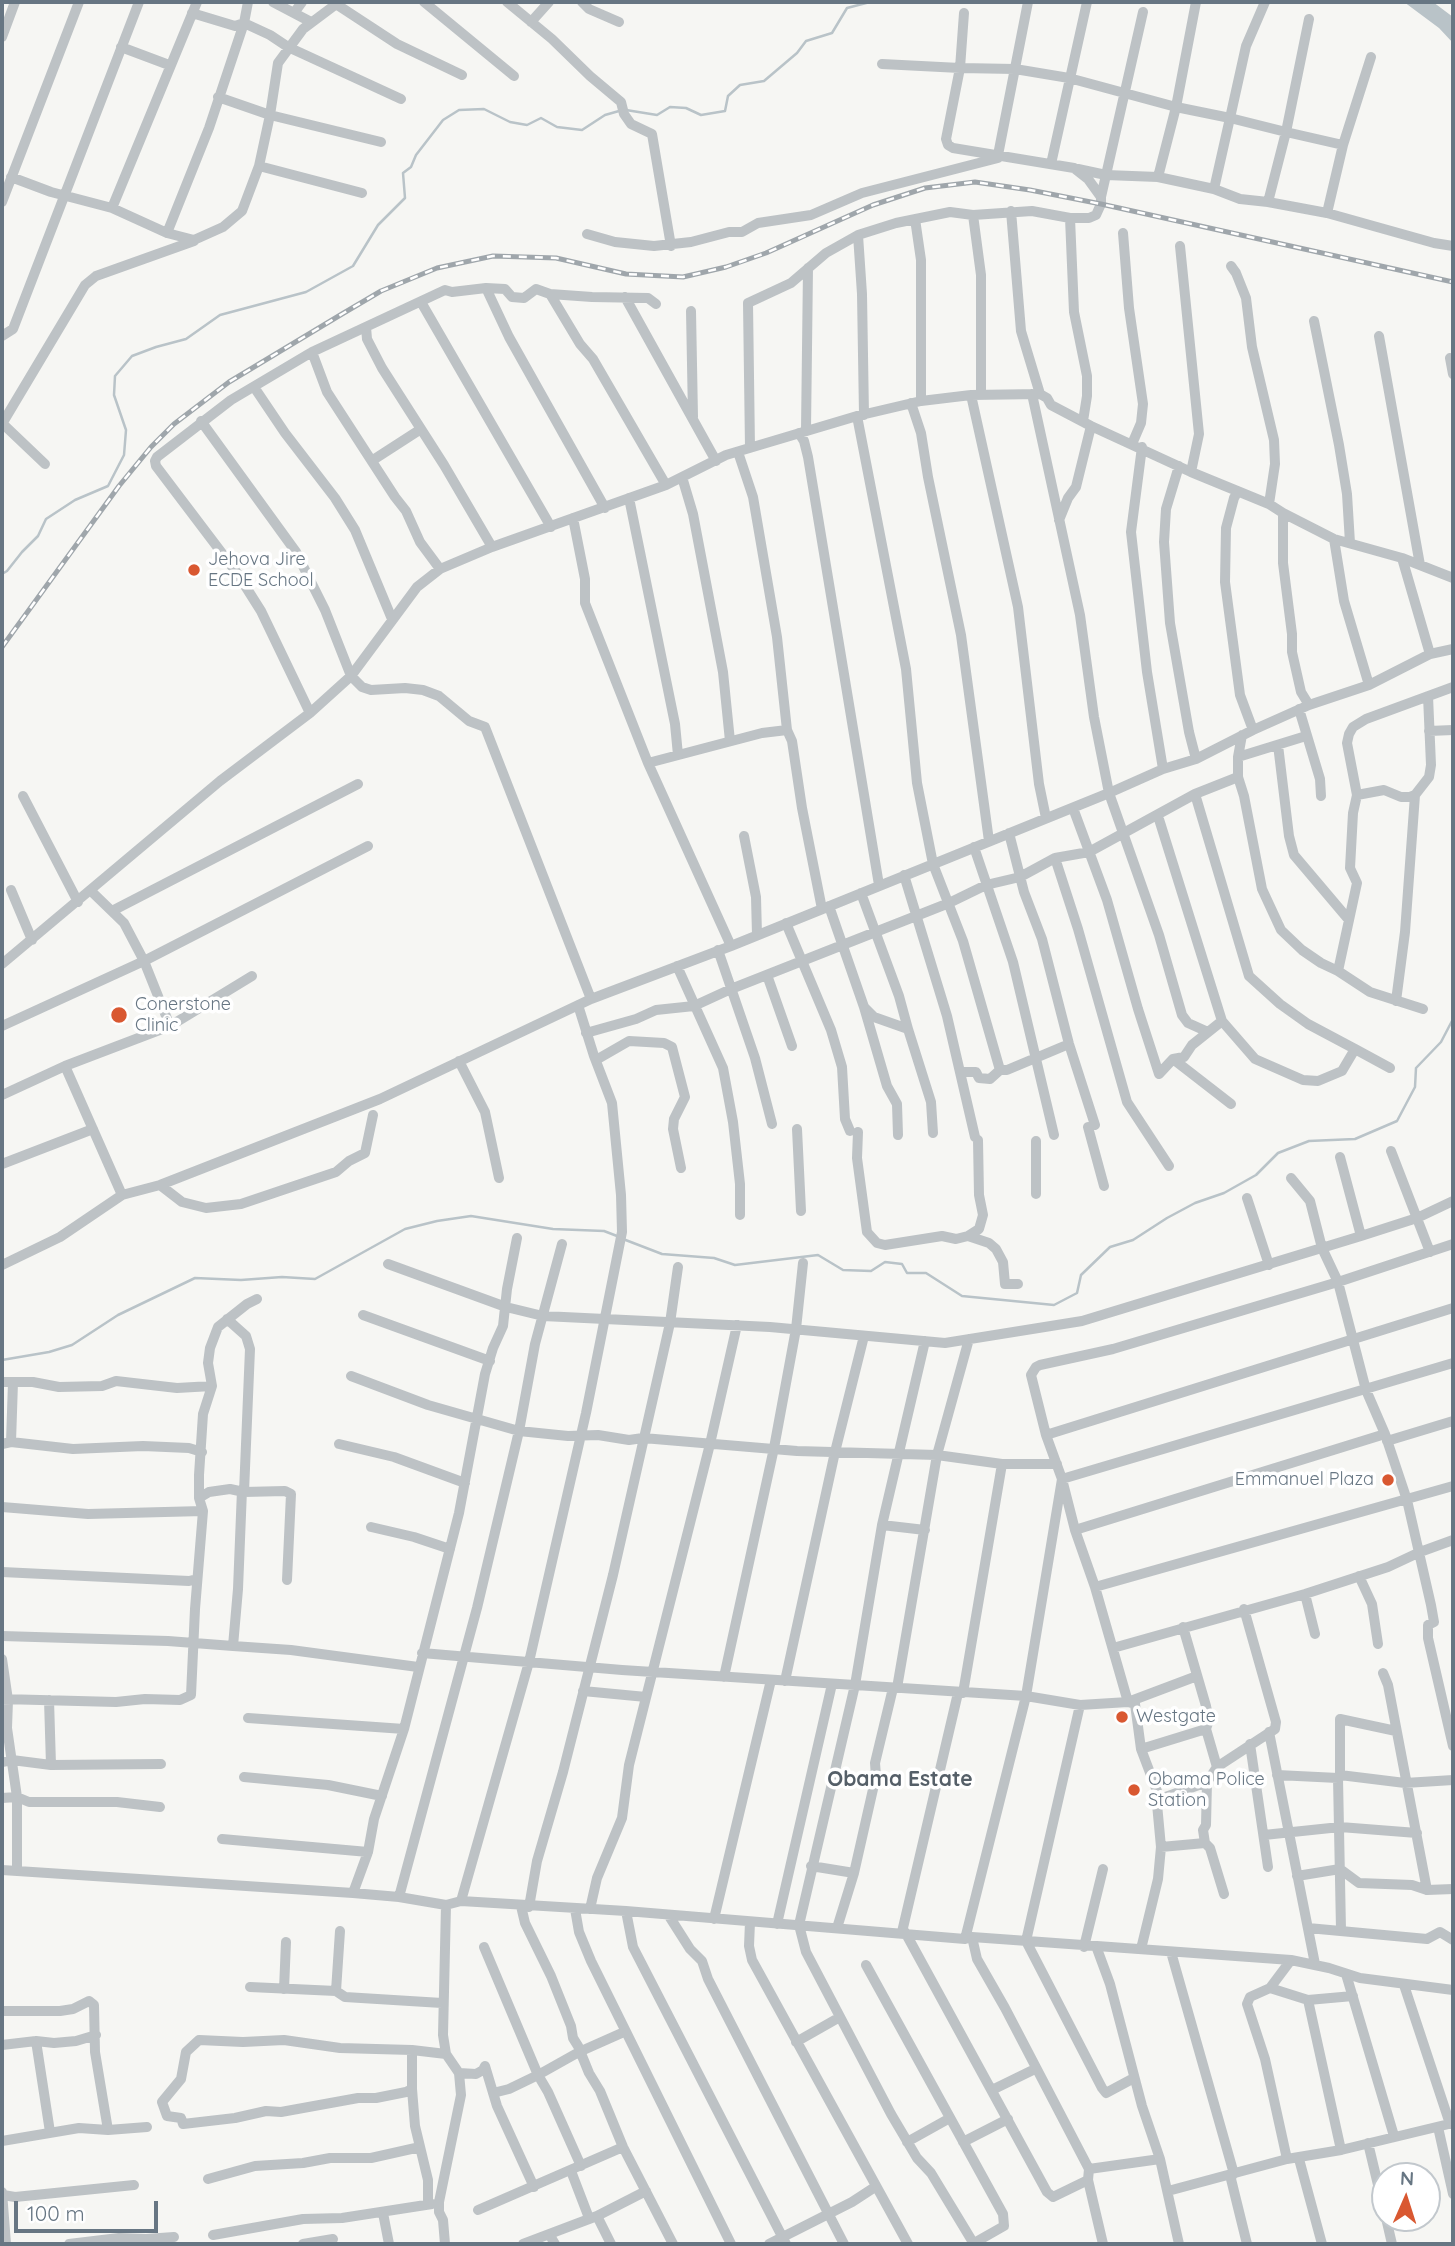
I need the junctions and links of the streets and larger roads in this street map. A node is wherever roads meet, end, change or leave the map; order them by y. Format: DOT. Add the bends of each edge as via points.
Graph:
graph roads {
  1 [pos="15,2"];
  2 [pos="79,2"];
  3 [pos="139,2"];
  4 [pos="197,2"];
  5 [pos="248,2"];
  6 [pos="273,2"];
  7 [pos="302,2"];
  8 [pos="424,2"];
  9 [pos="507,2"];
  10 [pos="549,2"];
  11 [pos="582,2"];
  12 [pos="1028,2"];
  13 [pos="1087,2"];
  14 [pos="1196,2"];
  15 [pos="1265,2"];
  16 [pos="338,3"];
  17 [pos="1143,12"];
  18 [pos="192,13"];
  19 [pos="294,13"];
  20 [pos="964,13"];
  21 [pos="1308,19"];
  22 [pos="311,22"];
  23 [pos="531,22"];
  24 [pos="619,22"];
  25 [pos="244,23"];
  26 [pos="2,37"];
  27 [pos="121,47"];
  28 [pos="288,47"];
  29 [pos="1371,57"];
  30 [pos="882,64"];
  31 [pos="169,65"];
  32 [pos="960,68"];
  33 [pos="1015,69"];
  34 [pos="462,75"];
  35 [pos="514,76"];
  36 [pos="1069,78"];
  37 [pos="1123,94"];
  38 [pos="218,97"];
  39 [pos="401,99"];
  40 [pos="1176,107"];
  41 [pos="270,115"];
  42 [pos="1230,118"];
  43 [pos="1286,132"];
  44 [pos="381,142"];
  45 [pos="1343,145"];
  46 [pos="1002,156"];
  47 [pos="1051,164"];
  48 [pos="259,166"];
  49 [pos="1074,168"];
  50 [pos="1106,175"];
  51 [pos="11,177"];
  52 [pos="1158,177"];
  53 [pos="1214,189"];
  54 [pos="362,193"];
  55 [pos="63,195"];
  56 [pos="1101,197"];
  57 [pos="2,202"];
  58 [pos="1268,202"];
  59 [pos="113,208"];
  60 [pos="1011,211"];
  61 [pos="1327,213"];
  62 [pos="973,215"];
  63 [pos="1070,218"];
  64 [pos="915,219"];
  65 [pos="167,233"];
  66 [pos="1123,233"];
  67 [pos="587,234"];
  68 [pos="858,235"];
  69 [pos="194,240"];
  70 [pos="671,246"];
  71 [pos="1180,246"];
  72 [pos="1453,246"];
  73 [pos="1231,267"];
  74 [pos="808,268"];
  75 [pos="486,288"];
  76 [pos="550,294"];
  77 [pos="625,297"];
  78 [pos="421,302"];
  79 [pos="656,304"];
  80 [pos="691,311"];
  81 [pos="1314,321"];
  82 [pos="366,327"];
  83 [pos="2,336"];
  84 [pos="1379,336"];
  85 [pos="312,352"];
  86 [pos="1450,358"];
  87 [pos="1453,374"];
  88 [pos="254,387"];
  89 [pos="976,394"];
  90 [pos="1036,394"];
  91 [pos="916,402"];
  92 [pos="860,415"];
  93 [pos="692,417"];
  94 [pos="201,421"];
  95 [pos="2,424"];
  96 [pos="1087,424"];
  97 [pos="421,429"];
  98 [pos="802,431"];
  99 [pos="1137,446"];
  100 [pos="750,448"];
  101 [pos="738,453"];
  102 [pos="373,460"];
  103 [pos="716,461"];
  104 [pos="45,464"];
  105 [pos="1179,466"];
  106 [pos="1191,472"];
  107 [pos="682,477"];
  108 [pos="666,485"];
  109 [pos="1238,491"];
  110 [pos="629,498"];
  111 [pos="1269,504"];
  112 [pos="605,508"];
  113 [pos="1283,513"];
  114 [pos="573,518"];
  115 [pos="1059,520"];
  116 [pos="551,527"];
  117 [pos="1335,539"];
  118 [pos="1350,543"];
  119 [pos="492,547"];
  120 [pos="1402,558"];
  121 [pos="1420,565"];
  122 [pos="440,569"];
  123 [pos="1453,578"];
  124 [pos="392,620"];
  125 [pos="1453,649"];
  126 [pos="1430,654"];
  127 [pos="351,676"];
  128 [pos="1368,685"];
  129 [pos="1453,687"];
  130 [pos="1428,696"];
  131 [pos="1304,707"];
  132 [pos="310,713"];
  133 [pos="787,730"];
  134 [pos="1253,730"];
  135 [pos="1453,730"];
  136 [pos="1429,731"];
  137 [pos="1242,735"];
  138 [pos="1306,736"];
  139 [pos="730,741"];
  140 [pos="1278,746"];
  141 [pos="678,755"];
  142 [pos="1238,757"];
  143 [pos="1196,759"];
  144 [pos="648,763"];
  145 [pos="1163,769"];
  146 [pos="1238,777"];
  147 [pos="358,784"];
  148 [pos="1109,793"];
  149 [pos="1195,794"];
  150 [pos="1357,794"];
  151 [pos="1415,795"];
  152 [pos="23,796"];
  153 [pos="1321,796"];
  154 [pos="1073,808"];
  155 [pos="1158,816"];
  156 [pos="1046,818"];
  157 [pos="1009,833"];
  158 [pos="1123,835"];
  159 [pos="744,836"];
  160 [pos="989,841"];
  161 [pos="368,846"];
  162 [pos="974,847"];
  163 [pos="1089,852"];
  164 [pos="1055,858"];
  165 [pos="933,864"];
  166 [pos="904,875"];
  167 [pos="1020,877"];
  168 [pos="879,885"];
  169 [pos="986,886"];
  170 [pos="11,890"];
  171 [pos="91,891"];
  172 [pos="861,892"];
  173 [pos="78,902"];
  174 [pos="949,903"];
  175 [pos="825,907"];
  176 [pos="112,911"];
  177 [pos="916,917"];
  178 [pos="1349,920"];
  179 [pos="786,923"];
  180 [pos="875,932"];
  181 [pos="757,935"];
  182 [pos="32,940"];
  183 [pos="841,945"];
  184 [pos="731,946"];
  185 [pos="718,950"];
  186 [pos="144,961"];
  187 [pos="801,961"];
  188 [pos="2,964"];
  189 [pos="677,966"];
  190 [pos="1338,971"];
  191 [pos="767,975"];
  192 [pos="252,976"];
  193 [pos="731,989"];
  194 [pos="591,999"];
  195 [pos="1396,1001"];
  196 [pos="578,1005"];
  197 [pos="694,1006"];
  198 [pos="863,1007"];
  199 [pos="1423,1009"];
  200 [pos="1222,1021"];
  201 [pos="2,1026"];
  202 [pos="170,1026"];
  203 [pos="908,1029"];
  204 [pos="1208,1032"];
  205 [pos="586,1033"];
  206 [pos="1069,1044"];
  207 [pos="792,1046"];
  208 [pos="1355,1049"];
  209 [pos="1036,1058"];
  210 [pos="1173,1059"];
  211 [pos="596,1060"];
  212 [pos="459,1061"];
  213 [pos="65,1066"];
  214 [pos="1390,1068"];
  215 [pos="1000,1070"];
  216 [pos="961,1072"];
  217 [pos="2,1095"];
  218 [pos="1231,1104"];
  219 [pos="373,1115"];
  220 [pos="772,1124"];
  221 [pos="93,1129"];
  222 [pos="797,1129"];
  223 [pos="933,1133"];
  224 [pos="898,1135"];
  225 [pos="1054,1135"];
  226 [pos="1036,1141"];
  227 [pos="1391,1151"];
  228 [pos="1340,1157"];
  229 [pos="2,1164"];
  230 [pos="1169,1166"];
  231 [pos="681,1168"];
  232 [pos="499,1178"];
  233 [pos="1291,1178"];
  234 [pos="160,1185"];
  235 [pos="1104,1186"];
  236 [pos="1036,1194"];
  237 [pos="122,1195"];
  238 [pos="1247,1198"];
  239 [pos="1453,1201"];
  240 [pos="801,1211"];
  241 [pos="740,1215"];
  242 [pos="1417,1218"];
  243 [pos="968,1236"];
  244 [pos="1361,1236"];
  245 [pos="517,1238"];
  246 [pos="562,1244"];
  247 [pos="1453,1244"];
  248 [pos="1322,1248"];
  249 [pos="1430,1252"];
  250 [pos="803,1263"];
  251 [pos="388,1264"];
  252 [pos="2,1265"];
  253 [pos="1269,1265"];
  254 [pos="678,1267"];
  255 [pos="1338,1282"];
  256 [pos="1018,1284"];
  257 [pos="257,1299"];
  258 [pos="506,1307"];
  259 [pos="1453,1308"];
  260 [pos="363,1315"];
  261 [pos="543,1316"];
  262 [pos="227,1319"];
  263 [pos="605,1320"];
  264 [pos="670,1323"];
  265 [pos="737,1325"];
  266 [pos="796,1329"];
  267 [pos="864,1336"];
  268 [pos="969,1339"];
  269 [pos="925,1341"];
  270 [pos="1353,1341"];
  271 [pos="490,1361"];
  272 [pos="1453,1363"];
  273 [pos="351,1376"];
  274 [pos="2,1382"];
  275 [pos="13,1382"];
  276 [pos="212,1386"];
  277 [pos="1366,1390"];
  278 [pos="477,1419"];
  279 [pos="1453,1421"];
  280 [pos="519,1431"];
  281 [pos="581,1435"];
  282 [pos="1046,1435"];
  283 [pos="1386,1437"];
  284 [pos="643,1438"];
  285 [pos="7,1443"];
  286 [pos="339,1444"];
  287 [pos="710,1444"];
  288 [pos="774,1448"];
  289 [pos="202,1452"];
  290 [pos="835,1452"];
  291 [pos="897,1455"];
  292 [pos="937,1455"];
  293 [pos="1002,1464"];
  294 [pos="1056,1464"];
  295 [pos="1062,1479"];
  296 [pos="465,1483"];
  297 [pos="1453,1486"];
  298 [pos="243,1491"];
  299 [pos="200,1498"];
  300 [pos="1407,1500"];
  301 [pos="2,1507"];
  302 [pos="203,1511"];
  303 [pos="882,1525"];
  304 [pos="371,1527"];
  305 [pos="925,1530"];
  306 [pos="1075,1530"];
  307 [pos="1453,1540"];
  308 [pos="450,1549"];
  309 [pos="1420,1552"];
  310 [pos="2,1572"];
  311 [pos="1359,1576"];
  312 [pos="197,1579"];
  313 [pos="287,1580"];
  314 [pos="1095,1587"];
  315 [pos="1304,1594"];
  316 [pos="1244,1609"];
  317 [pos="1183,1627"];
  318 [pos="1314,1634"];
  319 [pos="2,1636"];
  320 [pos="194,1643"];
  321 [pos="1378,1644"];
  322 [pos="233,1646"];
  323 [pos="1113,1648"];
  324 [pos="422,1653"];
  325 [pos="464,1657"];
  326 [pos="2,1659"];
  327 [pos="529,1662"];
  328 [pos="418,1667"];
  329 [pos="590,1667"];
  330 [pos="653,1672"];
  331 [pos="1384,1673"];
  332 [pos="1197,1676"];
  333 [pos="724,1677"];
  334 [pos="771,1680"];
  335 [pos="785,1681"];
  336 [pos="832,1684"];
  337 [pos="855,1685"];
  338 [pos="895,1688"];
  339 [pos="583,1690"];
  340 [pos="961,1693"];
  341 [pos="1026,1696"];
  342 [pos="646,1697"];
  343 [pos="5,1699"];
  344 [pos="49,1700"];
  345 [pos="1128,1702"];
  346 [pos="1080,1705"];
  347 [pos="248,1718"];
  348 [pos="404,1729"];
  349 [pos="1206,1729"];
  350 [pos="1396,1731"];
  351 [pos="1269,1732"];
  352 [pos="1250,1744"];
  353 [pos="1453,1746"];
  354 [pos="1142,1749"];
  355 [pos="7,1761"];
  356 [pos="162,1764"];
  357 [pos="51,1765"];
  358 [pos="1217,1768"];
  359 [pos="1278,1775"];
  360 [pos="1339,1776"];
  361 [pos="244,1777"];
  362 [pos="1453,1780"];
  363 [pos="1207,1782"];
  364 [pos="1405,1783"];
  365 [pos="382,1796"];
  366 [pos="17,1797"];
  367 [pos="2,1798"];
  368 [pos="1160,1799"];
  369 [pos="160,1807"];
  370 [pos="1340,1827"];
  371 [pos="1289,1831"];
  372 [pos="1417,1833"];
  373 [pos="1264,1835"];
  374 [pos="222,1839"];
  375 [pos="1205,1843"];
  376 [pos="1161,1847"];
  377 [pos="368,1852"];
  378 [pos="811,1866"];
  379 [pos="1268,1867"];
  380 [pos="1102,1869"];
  381 [pos="2,1870"];
  382 [pos="1340,1870"];
  383 [pos="17,1871"];
  384 [pos="854,1873"];
  385 [pos="1297,1876"];
  386 [pos="1453,1889"];
  387 [pos="1427,1890"];
  388 [pos="354,1893"];
  389 [pos="1224,1894"];
  390 [pos="399,1897"];
  391 [pos="461,1901"];
  392 [pos="446,1905"];
  393 [pos="525,1906"];
  394 [pos="575,1909"];
  395 [pos="590,1909"];
  396 [pos="625,1911"];
  397 [pos="669,1916"];
  398 [pos="714,1919"];
  399 [pos="750,1922"];
  400 [pos="777,1924"];
  401 [pos="799,1925"];
  402 [pos="837,1928"];
  403 [pos="1308,1928"];
  404 [pos="1340,1930"];
  405 [pos="340,1931"];
  406 [pos="904,1932"];
  407 [pos="968,1938"];
  408 [pos="1453,1940"];
  409 [pos="1026,1941"];
  410 [pos="286,1942"];
  411 [pos="1096,1946"];
  412 [pos="484,1947"];
  413 [pos="1084,1947"];
  414 [pos="1140,1949"];
  415 [pos="1171,1952"];
  416 [pos="1291,1960"];
  417 [pos="1315,1964"];
  418 [pos="866,1965"];
  419 [pos="1346,1974"];
  420 [pos="1404,1985"];
  421 [pos="250,1987"];
  422 [pos="1270,1988"];
  423 [pos="284,1989"];
  424 [pos="1453,1990"];
  425 [pos="336,1991"];
  426 [pos="1353,1996"];
  427 [pos="1308,2000"];
  428 [pos="442,2003"];
  429 [pos="2,2011"];
  430 [pos="840,2017"];
  431 [pos="624,2032"];
  432 [pos="96,2035"];
  433 [pos="36,2041"];
  434 [pos="796,2042"];
  435 [pos="2,2045"];
  436 [pos="412,2050"];
  437 [pos="579,2052"];
  438 [pos="446,2054"];
  439 [pos="1035,2069"];
  440 [pos="459,2073"];
  441 [pos="538,2075"];
  442 [pos="1134,2078"];
  443 [pos="412,2089"];
  444 [pos="992,2090"];
  445 [pos="493,2093"];
  446 [pos="950,2118"];
  447 [pos="1008,2119"];
  448 [pos="1452,2123"];
  449 [pos="147,2127"];
  450 [pos="1438,2127"];
  451 [pos="108,2130"];
  452 [pos="50,2132"];
  453 [pos="1394,2136"];
  454 [pos="2,2141"];
  455 [pos="907,2142"];
  456 [pos="963,2142"];
  457 [pos="1368,2143"];
  458 [pos="420,2147"];
  459 [pos="623,2147"];
  460 [pos="1341,2150"];
  461 [pos="1160,2159"];
  462 [pos="1287,2159"];
  463 [pos="1299,2159"];
  464 [pos="1372,2162"];
  465 [pos="576,2169"];
  466 [pos="1089,2175"];
  467 [pos="1232,2175"];
  468 [pos="208,2179"];
  469 [pos="134,2185"];
  470 [pos="534,2187"];
  471 [pos="875,2187"];
  472 [pos="646,2191"];
  473 [pos="1168,2191"];
  474 [pos="2,2193"];
  475 [pos="1453,2194"];
  476 [pos="434,2204"];
  477 [pos="478,2210"];
  478 [pos="383,2213"];
  479 [pos="3,2214"];
  480 [pos="827,2214"];
  481 [pos="593,2217"];
  482 [pos="330,2219"];
  483 [pos="549,2234"];
  484 [pos="213,2235"];
  485 [pos="174,2237"];
  486 [pos="784,2240"];
  487 [pos="119,2241"];
  488 [pos="333,2242"];
  489 [pos="6,2244"];
  490 [pos="69,2244"];
  491 [pos="303,2244"];
  492 [pos="390,2244"];
  493 [pos="445,2244"];
  494 [pos="523,2244"];
  495 [pos="555,2244"];
  496 [pos="611,2244"];
  497 [pos="673,2244"];
  498 [pos="731,2244"];
  499 [pos="769,2244"];
  500 [pos="845,2244"];
  501 [pos="908,2244"];
  502 [pos="974,2244"];
  503 [pos="1103,2244"];
  504 [pos="1179,2244"];
  505 [pos="1247,2244"];
  506 [pos="1322,2244"];
  1 -- 26 [label="street"];
  2 -- 51 [label="street"];
  3 -- 27 [label="street"];
  4 -- 18 [label="street"];
  5 -- 25 [label="street"];
  6 -- 19 [label="street"];
  7 -- 19 [label="street"];
  8 -- 35 [label="street"];
  9 -- 23 [label="street"];
  10 -- 23 [label="street"];
  11 -- 24 [label="street"];
  12 -- 33 [label="street"];
  13 -- 36 [label="street"];
  14 -- 40 [label="street"];
  15 -- 42 [label="street" via="1245,46"];
  16 -- 22 [label="street"];
  16 -- 34 [label="street" via="397,44"];
  17 -- 37 [label="street"];
  18 -- 25 [label="street" via="235,26"];
  18 -- 31 [label="street"];
  19 -- 22 [label="street"];
  20 -- 32 [label="street"];
  21 -- 43 [label="street"];
  22 -- 28 [label="street"];
  23 -- 70 [label="street" via="621,102 631,124 654,138"];
  25 -- 28 [label="street"];
  25 -- 38 [label="street"];
  27 -- 31 [label="street"];
  27 -- 55 [label="street"];
  28 -- 39 [label="street"];
  28 -- 41 [label="street" via="278,63"];
  29 -- 45 [label="street"];
  30 -- 32 [label="street"];
  31 -- 59 [label="street"];
  32 -- 33 [label="street"];
  32 -- 46 [label="street" via="946,142 953,148"];
  33 -- 36 [label="street"];
  33 -- 46 [label="street"];
  36 -- 37 [label="street"];
  36 -- 47 [label="street"];
  37 -- 40 [label="street"];
  37 -- 50 [label="street"];
  38 -- 41 [label="street"];
  38 -- 65 [label="street"];
  40 -- 42 [label="street"];
  40 -- 52 [label="street"];
  41 -- 44 [label="street"];
  41 -- 48 [label="street"];
  42 -- 43 [label="street"];
  42 -- 53 [label="street"];
  43 -- 45 [label="street"];
  43 -- 58 [label="street"];
  45 -- 61 [label="street"];
  46 -- 47 [label="street"];
  46 -- 70 [label="street" via="862,193 811,215 758,223 742,232"];
  47 -- 49 [label="street"];
  48 -- 54 [label="street"];
  48 -- 69 [label="street" via="242,211 223,227"];
  49 -- 50 [label="street"];
  49 -- 56 [label="street"];
  50 -- 52 [label="street"];
  50 -- 56 [label="street"];
  51 -- 55 [label="street"];
  51 -- 57 [label="street"];
  52 -- 53 [label="street"];
  53 -- 58 [label="street" via="1240,199"];
  55 -- 59 [label="street"];
  55 -- 83 [label="street" via="13,329"];
  56 -- 63 [label="street" via="1096,215"];
  58 -- 61 [label="street"];
  59 -- 65 [label="street"];
  60 -- 62 [label="street"];
  60 -- 63 [label="street" via="1043,211"];
  60 -- 90 [label="street" via="1021,331"];
  61 -- 72 [label="street"];
  62 -- 64 [label="street" via="943,212"];
  62 -- 89 [label="street" via="981,266"];
  63 -- 96 [label="street" via="1074,312 1087,376"];
  64 -- 68 [label="street"];
  64 -- 91 [label="street" via="921,260"];
  65 -- 69 [label="street"];
  66 -- 99 [label="street" via="1143,404"];
  67 -- 70 [label="street" via="629,244"];
  68 -- 74 [label="street"];
  68 -- 92 [label="street"];
  69 -- 95 [label="street" via="96,276 85,285"];
  71 -- 106 [label="street" via="1199,434"];
  73 -- 111 [label="street" via="1245,298 1274,440"];
  74 -- 98 [label="street"];
  74 -- 100 [label="street" via="778,290 748,303"];
  75 -- 76 [label="street" via="505,289 513,298 524,298 536,289"];
  75 -- 78 [label="street" via="445,290"];
  75 -- 112 [label="street"];
  76 -- 77 [label="street"];
  76 -- 108 [label="street"];
  77 -- 79 [label="street" via="648,298"];
  77 -- 93 [label="street"];
  78 -- 82 [label="street"];
  78 -- 116 [label="street"];
  80 -- 93 [label="street"];
  81 -- 118 [label="street" via="1339,445"];
  82 -- 85 [label="street"];
  82 -- 97 [label="street" via="382,368"];
  84 -- 121 [label="street"];
  85 -- 88 [label="street"];
  85 -- 102 [label="street" via="327,392"];
  86 -- 87 [label="street"];
  88 -- 94 [label="street"];
  88 -- 124 [label="street" via="355,530"];
  89 -- 90 [label="street"];
  89 -- 91 [label="street"];
  89 -- 156 [label="street" via="1022,630"];
  90 -- 96 [label="street"];
  90 -- 115 [label="street"];
  91 -- 92 [label="street"];
  91 -- 160 [label="street" via="961,635"];
  92 -- 98 [label="street"];
  92 -- 165 [label="street" via="906,670 917,783"];
  93 -- 103 [label="street"];
  94 -- 127 [label="street" via="296,552"];
  94 -- 132 [label="street" via="157,457 156,466 261,611"];
  95 -- 104 [label="street"];
  96 -- 99 [label="street"];
  96 -- 115 [label="street" via="1076,487"];
  97 -- 102 [label="street"];
  97 -- 119 [label="street"];
  98 -- 100 [label="street"];
  98 -- 168 [label="street"];
  99 -- 105 [label="street"];
  99 -- 145 [label="street" via="1131,532"];
  100 -- 101 [label="street"];
  101 -- 103 [label="street"];
  101 -- 133 [label="street" via="753,497 777,637"];
  102 -- 122 [label="street"];
  103 -- 107 [label="street"];
  105 -- 106 [label="street"];
  105 -- 143 [label="street" via="1166,509 1164,542 1170,623"];
  106 -- 109 [label="street"];
  107 -- 108 [label="street"];
  107 -- 139 [label="street" via="723,672"];
  108 -- 110 [label="street"];
  109 -- 111 [label="street"];
  109 -- 134 [label="street" via="1226,528 1225,582 1240,695"];
  110 -- 112 [label="street"];
  110 -- 141 [label="street"];
  111 -- 113 [label="street"];
  112 -- 114 [label="street"];
  113 -- 117 [label="street"];
  113 -- 131 [label="street" via="1292,652"];
  114 -- 116 [label="street"];
  114 -- 144 [label="street" via="585,603"];
  115 -- 148 [label="street" via="1080,615"];
  116 -- 119 [label="street"];
  117 -- 118 [label="street"];
  117 -- 128 [label="street" via="1344,601"];
  118 -- 120 [label="street"];
  119 -- 122 [label="street"];
  120 -- 121 [label="street"];
  120 -- 126 [label="street"];
  121 -- 123 [label="street"];
  122 -- 124 [label="street" via="417,587"];
  124 -- 127 [label="street"];
  125 -- 126 [label="street"];
  126 -- 128 [label="street"];
  127 -- 132 [label="street"];
  127 -- 194 [label="street" via="371,690 405,688 439,696 485,727"];
  128 -- 131 [label="street"];
  129 -- 130 [label="street"];
  130 -- 136 [label="street"];
  130 -- 150 [label="street" via="1353,727 1347,743"];
  131 -- 134 [label="street"];
  131 -- 138 [label="street"];
  132 -- 171 [label="street" via="220,781"];
  133 -- 139 [label="street"];
  133 -- 175 [label="street"];
  134 -- 137 [label="street"];
  135 -- 136 [label="street"];
  136 -- 151 [label="street" via="1429,777"];
  137 -- 142 [label="street"];
  137 -- 143 [label="street"];
  138 -- 140 [label="street"];
  138 -- 153 [label="street"];
  139 -- 141 [label="street"];
  140 -- 142 [label="street"];
  140 -- 178 [label="street" via="1294,855"];
  141 -- 144 [label="street"];
  142 -- 146 [label="street"];
  143 -- 145 [label="street"];
  144 -- 184 [label="street"];
  145 -- 148 [label="street"];
  146 -- 149 [label="street"];
  146 -- 190 [label="street" via="1262,889 1272,913 1281,930 1302,950"];
  147 -- 176 [label="street"];
  148 -- 154 [label="street"];
  148 -- 158 [label="street"];
  149 -- 155 [label="street"];
  149 -- 208 [label="street" via="1249,976 1308,1024"];
  150 -- 151 [label="street" via="1384,790 1401,797"];
  150 -- 178 [label="street" via="1350,868 1357,883"];
  151 -- 195 [label="street"];
  152 -- 173 [label="street"];
  154 -- 156 [label="street"];
  154 -- 163 [label="street"];
  155 -- 158 [label="street"];
  155 -- 200 [label="street"];
  156 -- 157 [label="street"];
  157 -- 160 [label="street"];
  157 -- 167 [label="street"];
  158 -- 163 [label="street"];
  158 -- 204 [label="street" via="1182,1015"];
  159 -- 181 [label="street" via="753,876"];
  160 -- 162 [label="street"];
  161 -- 186 [label="street"];
  162 -- 165 [label="street"];
  162 -- 169 [label="street"];
  163 -- 164 [label="street"];
  163 -- 210 [label="street" via="1160,1074"];
  164 -- 167 [label="street"];
  164 -- 230 [label="street" via="1127,1102"];
  165 -- 166 [label="street"];
  165 -- 174 [label="street"];
  166 -- 168 [label="street"];
  166 -- 177 [label="street"];
  167 -- 169 [label="street"];
  167 -- 206 [label="street" via="1042,939"];
  168 -- 172 [label="street"];
  169 -- 174 [label="street"];
  169 -- 209 [label="street" via="1013,962"];
  170 -- 182 [label="street"];
  171 -- 173 [label="street"];
  171 -- 176 [label="street"];
  172 -- 175 [label="street"];
  172 -- 180 [label="street"];
  173 -- 182 [label="street"];
  174 -- 177 [label="street"];
  174 -- 215 [label="street"];
  175 -- 179 [label="street"];
  175 -- 183 [label="street"];
  176 -- 186 [label="street" via="124,923"];
  177 -- 180 [label="street"];
  177 -- 216 [label="street"];
  178 -- 190 [label="street"];
  179 -- 181 [label="street"];
  179 -- 187 [label="street"];
  180 -- 183 [label="street"];
  180 -- 203 [label="street"];
  181 -- 184 [label="street"];
  182 -- 188 [label="street"];
  183 -- 187 [label="street"];
  183 -- 198 [label="street"];
  184 -- 185 [label="street"];
  185 -- 189 [label="street"];
  185 -- 193 [label="street"];
  186 -- 201 [label="street"];
  186 -- 202 [label="street"];
  187 -- 191 [label="street"];
  187 -- 243 [label="street" via="842,1067 844,1113 854,1131 867,1232 885,1245"];
  189 -- 194 [label="street"];
  189 -- 197 [label="street"];
  190 -- 195 [label="street" via="1370,992"];
  191 -- 193 [label="street"];
  191 -- 207 [label="street"];
  192 -- 202 [label="street"];
  193 -- 197 [label="street"];
  193 -- 220 [label="street"];
  194 -- 196 [label="street"];
  195 -- 199 [label="street"];
  196 -- 205 [label="street"];
  196 -- 212 [label="street"];
  197 -- 205 [label="street" via="656,1010"];
  197 -- 241 [label="street" via="723,1068 733,1122"];
  198 -- 203 [label="street" via="874,1017"];
  198 -- 224 [label="street" via="897,1104"];
  200 -- 204 [label="street"];
  200 -- 208 [label="street" via="1255,1059 1303,1080 1318,1081 1342,1072"];
  202 -- 213 [label="street"];
  203 -- 223 [label="street" via="931,1102"];
  204 -- 210 [label="street" via="1184,1057"];
  205 -- 211 [label="street"];
  206 -- 209 [label="street"];
  206 -- 235 [label="street"];
  208 -- 214 [label="street"];
  209 -- 215 [label="street"];
  209 -- 225 [label="street"];
  210 -- 218 [label="street"];
  211 -- 231 [label="street" via="629,1041 672,1046 685,1097 673,1129"];
  211 -- 263 [label="street" via="612,1102 621,1195 620,1237"];
  212 -- 232 [label="street" via="485,1112"];
  212 -- 234 [label="street" via="380,1099"];
  213 -- 217 [label="street"];
  213 -- 221 [label="street"];
  215 -- 216 [label="street" via="990,1079 979,1078 976,1072"];
  216 -- 243 [label="street" via="977,1138 983,1215 979,1229"];
  219 -- 234 [label="street" via="365,1153 336,1172 241,1204 206,1208 182,1202"];
  221 -- 229 [label="street"];
  221 -- 237 [label="street"];
  222 -- 240 [label="street"];
  226 -- 236 [label="street"];
  227 -- 242 [label="street"];
  228 -- 244 [label="street"];
  233 -- 248 [label="street" via="1310,1201"];
  234 -- 237 [label="street"];
  237 -- 252 [label="street" via="60,1237"];
  238 -- 253 [label="street"];
  239 -- 242 [label="street"];
  242 -- 244 [label="street"];
  242 -- 249 [label="street"];
  243 -- 256 [label="street" via="996,1249 1003,1262 1004,1284"];
  244 -- 248 [label="street"];
  245 -- 258 [label="street"];
  246 -- 261 [label="street"];
  247 -- 249 [label="street"];
  248 -- 253 [label="street"];
  248 -- 255 [label="street"];
  249 -- 255 [label="street"];
  250 -- 266 [label="street"];
  251 -- 258 [label="street"];
  253 -- 268 [label="street" via="1082,1321"];
  254 -- 264 [label="street"];
  255 -- 270 [label="street"];
  255 -- 282 [label="street" via="1113,1349 1035,1367 1031,1379"];
  257 -- 262 [label="street"];
  258 -- 261 [label="street"];
  258 -- 271 [label="street"];
  259 -- 270 [label="street"];
  260 -- 271 [label="street"];
  261 -- 263 [label="street"];
  261 -- 280 [label="street"];
  262 -- 276 [label="street" via="212,1338 208,1363"];
  262 -- 298 [label="street" via="246,1336 250,1349"];
  263 -- 264 [label="street"];
  263 -- 281 [label="street"];
  264 -- 265 [label="street"];
  264 -- 284 [label="street"];
  265 -- 266 [label="street"];
  265 -- 287 [label="street"];
  266 -- 267 [label="street"];
  266 -- 288 [label="street"];
  267 -- 269 [label="street"];
  267 -- 290 [label="street"];
  268 -- 269 [label="street"];
  268 -- 292 [label="street"];
  269 -- 291 [label="street"];
  270 -- 277 [label="street"];
  270 -- 282 [label="street"];
  271 -- 278 [label="street"];
  272 -- 277 [label="street"];
  273 -- 278 [label="street"];
  274 -- 275 [label="street"];
  275 -- 276 [label="street" via="59,1387 102,1386 116,1381 177,1388"];
  275 -- 285 [label="street"];
  276 -- 289 [label="street" via="203,1414"];
  277 -- 283 [label="street"];
  277 -- 295 [label="street"];
  278 -- 280 [label="street"];
  278 -- 296 [label="street"];
  279 -- 283 [label="street"];
  280 -- 281 [label="street"];
  280 -- 325 [label="street"];
  281 -- 284 [label="street"];
  281 -- 327 [label="street"];
  282 -- 294 [label="street"];
  283 -- 300 [label="street"];
  283 -- 306 [label="street"];
  284 -- 287 [label="street"];
  284 -- 329 [label="street"];
  285 -- 289 [label="street"];
  286 -- 296 [label="street" via="394,1457"];
  287 -- 288 [label="street"];
  287 -- 330 [label="street"];
  288 -- 290 [label="street"];
  288 -- 333 [label="street"];
  289 -- 299 [label="street"];
  290 -- 291 [label="street"];
  290 -- 335 [label="street"];
  291 -- 292 [label="street"];
  291 -- 303 [label="street"];
  292 -- 293 [label="street"];
  292 -- 305 [label="street"];
  293 -- 294 [label="street"];
  293 -- 340 [label="street"];
  294 -- 295 [label="street"];
  295 -- 306 [label="street"];
  295 -- 341 [label="street"];
  296 -- 308 [label="street"];
  297 -- 300 [label="street"];
  298 -- 299 [label="street" via="209,1492"];
  298 -- 313 [label="street" via="291,1494"];
  298 -- 322 [label="street"];
  299 -- 302 [label="street"];
  300 -- 309 [label="street"];
  300 -- 314 [label="street"];
  301 -- 302 [label="street" via="88,1514"];
  302 -- 312 [label="street"];
  303 -- 305 [label="street"];
  303 -- 337 [label="street"];
  304 -- 308 [label="street"];
  305 -- 338 [label="street"];
  306 -- 314 [label="street"];
  307 -- 309 [label="street"];
  308 -- 324 [label="street"];
  309 -- 311 [label="street"];
  309 -- 353 [label="street" via="1434,1622 1427,1625 1428,1638"];
  310 -- 312 [label="street"];
  311 -- 315 [label="street"];
  311 -- 321 [label="street" via="1372,1604"];
  312 -- 320 [label="street"];
  314 -- 323 [label="street"];
  315 -- 316 [label="street"];
  315 -- 318 [label="street"];
  316 -- 317 [label="street"];
  316 -- 351 [label="street" via="1276,1723"];
  317 -- 323 [label="street"];
  317 -- 332 [label="street"];
  319 -- 320 [label="street"];
  320 -- 322 [label="street"];
  320 -- 344 [label="street" via="192,1693 186,1699"];
  322 -- 328 [label="street"];
  323 -- 345 [label="street"];
  324 -- 325 [label="street"];
  324 -- 328 [label="street"];
  325 -- 327 [label="street"];
  325 -- 390 [label="street"];
  326 -- 343 [label="street"];
  327 -- 329 [label="street"];
  327 -- 391 [label="street"];
  328 -- 348 [label="street"];
  329 -- 330 [label="street"];
  329 -- 339 [label="street"];
  330 -- 333 [label="street"];
  330 -- 342 [label="street"];
  331 -- 350 [label="street"];
  332 -- 345 [label="street"];
  332 -- 349 [label="street" via="1209,1720"];
  333 -- 334 [label="street"];
  334 -- 335 [label="street"];
  334 -- 398 [label="street"];
  335 -- 336 [label="street"];
  336 -- 337 [label="street"];
  336 -- 400 [label="street"];
  337 -- 338 [label="street"];
  337 -- 378 [label="street"];
  338 -- 340 [label="street"];
  338 -- 384 [label="street"];
  339 -- 342 [label="street"];
  339 -- 393 [label="street"];
  340 -- 341 [label="street"];
  340 -- 406 [label="street"];
  341 -- 346 [label="street"];
  341 -- 407 [label="street"];
  342 -- 395 [label="street" via="622,1818 597,1878"];
  343 -- 344 [label="street"];
  343 -- 355 [label="street"];
  344 -- 357 [label="street"];
  345 -- 346 [label="street"];
  345 -- 354 [label="street" via="1135,1704"];
  346 -- 409 [label="street"];
  347 -- 348 [label="street"];
  348 -- 365 [label="street"];
  349 -- 354 [label="street"];
  349 -- 358 [label="street"];
  350 -- 360 [label="street" via="1340,1719"];
  350 -- 364 [label="street"];
  351 -- 352 [label="street"];
  351 -- 359 [label="street"];
  352 -- 358 [label="street"];
  352 -- 373 [label="street"];
  354 -- 368 [label="street"];
  355 -- 357 [label="street"];
  355 -- 366 [label="street"];
  356 -- 357 [label="street"];
  358 -- 363 [label="street"];
  359 -- 360 [label="street"];
  359 -- 371 [label="street"];
  360 -- 364 [label="street"];
  360 -- 370 [label="street"];
  361 -- 365 [label="street" via="328,1785"];
  362 -- 364 [label="street"];
  363 -- 368 [label="street"];
  363 -- 375 [label="street"];
  364 -- 372 [label="street"];
  365 -- 377 [label="street"];
  366 -- 367 [label="street"];
  366 -- 369 [label="street" via="29,1802"];
  366 -- 383 [label="street"];
  368 -- 376 [label="street"];
  370 -- 371 [label="street"];
  370 -- 372 [label="street"];
  370 -- 382 [label="street"];
  371 -- 373 [label="street"];
  371 -- 385 [label="street"];
  372 -- 387 [label="street"];
  373 -- 379 [label="street"];
  374 -- 377 [label="street"];
  375 -- 376 [label="street"];
  375 -- 389 [label="street"];
  376 -- 414 [label="street" via="1156,1892"];
  377 -- 388 [label="street"];
  378 -- 384 [label="street"];
  378 -- 401 [label="street"];
  380 -- 413 [label="street"];
  381 -- 383 [label="street"];
  382 -- 385 [label="street"];
  382 -- 387 [label="street" via="1359,1882"];
  382 -- 404 [label="street"];
  383 -- 388 [label="street"];
  384 -- 402 [label="street"];
  385 -- 403 [label="street"];
  386 -- 387 [label="street"];
  388 -- 390 [label="street"];
  390 -- 392 [label="street"];
  391 -- 392 [label="street"];
  391 -- 393 [label="street"];
  392 -- 428 [label="street"];
  393 -- 394 [label="street"];
  393 -- 437 [label="street" via="525,1923 551,1976"];
  394 -- 395 [label="street"];
  394 -- 431 [label="street" via="582,1943"];
  395 -- 396 [label="street"];
  396 -- 397 [label="street"];
  396 -- 486 [label="street" via="633,1947"];
  397 -- 398 [label="street"];
  397 -- 480 [label="street" via="702,1961"];
  398 -- 399 [label="street"];
  399 -- 400 [label="street"];
  399 -- 434 [label="street" via="752,1959"];
  400 -- 401 [label="street"];
  401 -- 402 [label="street"];
  401 -- 430 [label="street" via="806,1952"];
  402 -- 406 [label="street"];
  403 -- 404 [label="street"];
  403 -- 417 [label="street"];
  404 -- 408 [label="street" via="1427,1939 1440,1932"];
  405 -- 425 [label="street"];
  406 -- 407 [label="street"];
  406 -- 444 [label="street"];
  407 -- 409 [label="street"];
  407 -- 439 [label="street"];
  409 -- 413 [label="street"];
  409 -- 442 [label="street" via="1102,2088 1106,2093"];
  410 -- 423 [label="street"];
  411 -- 413 [label="street"];
  411 -- 414 [label="street"];
  411 -- 442 [label="street"];
  412 -- 441 [label="street"];
  414 -- 415 [label="street"];
  415 -- 416 [label="street"];
  415 -- 467 [label="street"];
  416 -- 417 [label="street"];
  416 -- 422 [label="street"];
  417 -- 419 [label="street"];
  418 -- 446 [label="street"];
  419 -- 420 [label="street"];
  419 -- 426 [label="street"];
  420 -- 424 [label="street"];
  420 -- 448 [label="street"];
  421 -- 423 [label="street"];
  422 -- 427 [label="street"];
  422 -- 462 [label="street" via="1250,1997 1247,2009 1265,2059"];
  423 -- 425 [label="street"];
  425 -- 428 [label="street" via="345,1997"];
  426 -- 427 [label="street"];
  426 -- 453 [label="street"];
  427 -- 460 [label="street"];
  428 -- 438 [label="street"];
  429 -- 432 [label="street" via="60,2011 89,2001 94,2005"];
  430 -- 434 [label="street"];
  430 -- 455 [label="street"];
  431 -- 437 [label="street"];
  431 -- 498 [label="street"];
  432 -- 433 [label="street" via="76,2041"];
  432 -- 451 [label="street"];
  433 -- 435 [label="street"];
  433 -- 452 [label="street"];
  434 -- 471 [label="street"];
  436 -- 438 [label="street"];
  436 -- 443 [label="street"];
  436 -- 443 [label="street" via="340,2048 284,2040 199,2040 186,2052 181,2079 162,2102 167,2116 181,2118 183,2124"];
  437 -- 441 [label="street"];
  437 -- 459 [label="street"];
  438 -- 440 [label="street"];
  439 -- 444 [label="street"];
  439 -- 466 [label="street"];
  440 -- 445 [label="street" via="476,2074 484,2066"];
  440 -- 476 [label="street" via="461,2095"];
  441 -- 445 [label="street"];
  441 -- 465 [label="street"];
  442 -- 461 [label="street"];
  443 -- 458 [label="street"];
  444 -- 447 [label="street"];
  445 -- 470 [label="street"];
  446 -- 455 [label="street"];
  446 -- 456 [label="street"];
  447 -- 456 [label="street"];
  447 -- 466 [label="street" via="1053,2197"];
  448 -- 450 [label="street"];
  449 -- 451 [label="street"];
  450 -- 453 [label="street"];
  450 -- 475 [label="street"];
  451 -- 452 [label="street"];
  452 -- 454 [label="street"];
  453 -- 457 [label="street"];
  455 -- 502 [label="street"];
  456 -- 502 [label="street" via="1005,2220 1004,2226"];
  457 -- 460 [label="street"];
  457 -- 464 [label="street"];
  458 -- 468 [label="street" via="371,2158 255,2166"];
  458 -- 476 [label="street"];
  459 -- 465 [label="street"];
  459 -- 472 [label="street"];
  460 -- 463 [label="street"];
  461 -- 466 [label="street"];
  461 -- 473 [label="street"];
  462 -- 463 [label="street"];
  462 -- 467 [label="street"];
  463 -- 506 [label="street"];
  465 -- 470 [label="street"];
  465 -- 481 [label="street"];
  466 -- 503 [label="street"];
  467 -- 473 [label="street"];
  467 -- 505 [label="street"];
  469 -- 474 [label="street" via="15,2197"];
  470 -- 477 [label="street"];
  471 -- 480 [label="street"];
  471 -- 501 [label="street"];
  472 -- 481 [label="street"];
  472 -- 497 [label="street"];
  473 -- 504 [label="street"];
  474 -- 479 [label="street"];
  476 -- 478 [label="street"];
  476 -- 493 [label="street" via="443,2220"];
  478 -- 482 [label="street"];
  478 -- 492 [label="street"];
  479 -- 489 [label="street"];
  480 -- 486 [label="street"];
  480 -- 500 [label="street"];
  481 -- 483 [label="street"];
  481 -- 496 [label="street"];
  482 -- 484 [label="street" via="303,2219"];
  482 -- 488 [label="street"];
  483 -- 494 [label="street"];
  483 -- 495 [label="street"];
  485 -- 487 [label="street"];
  486 -- 499 [label="street"];
  487 -- 490 [label="street"];
  488 -- 491 [label="street"];
}
